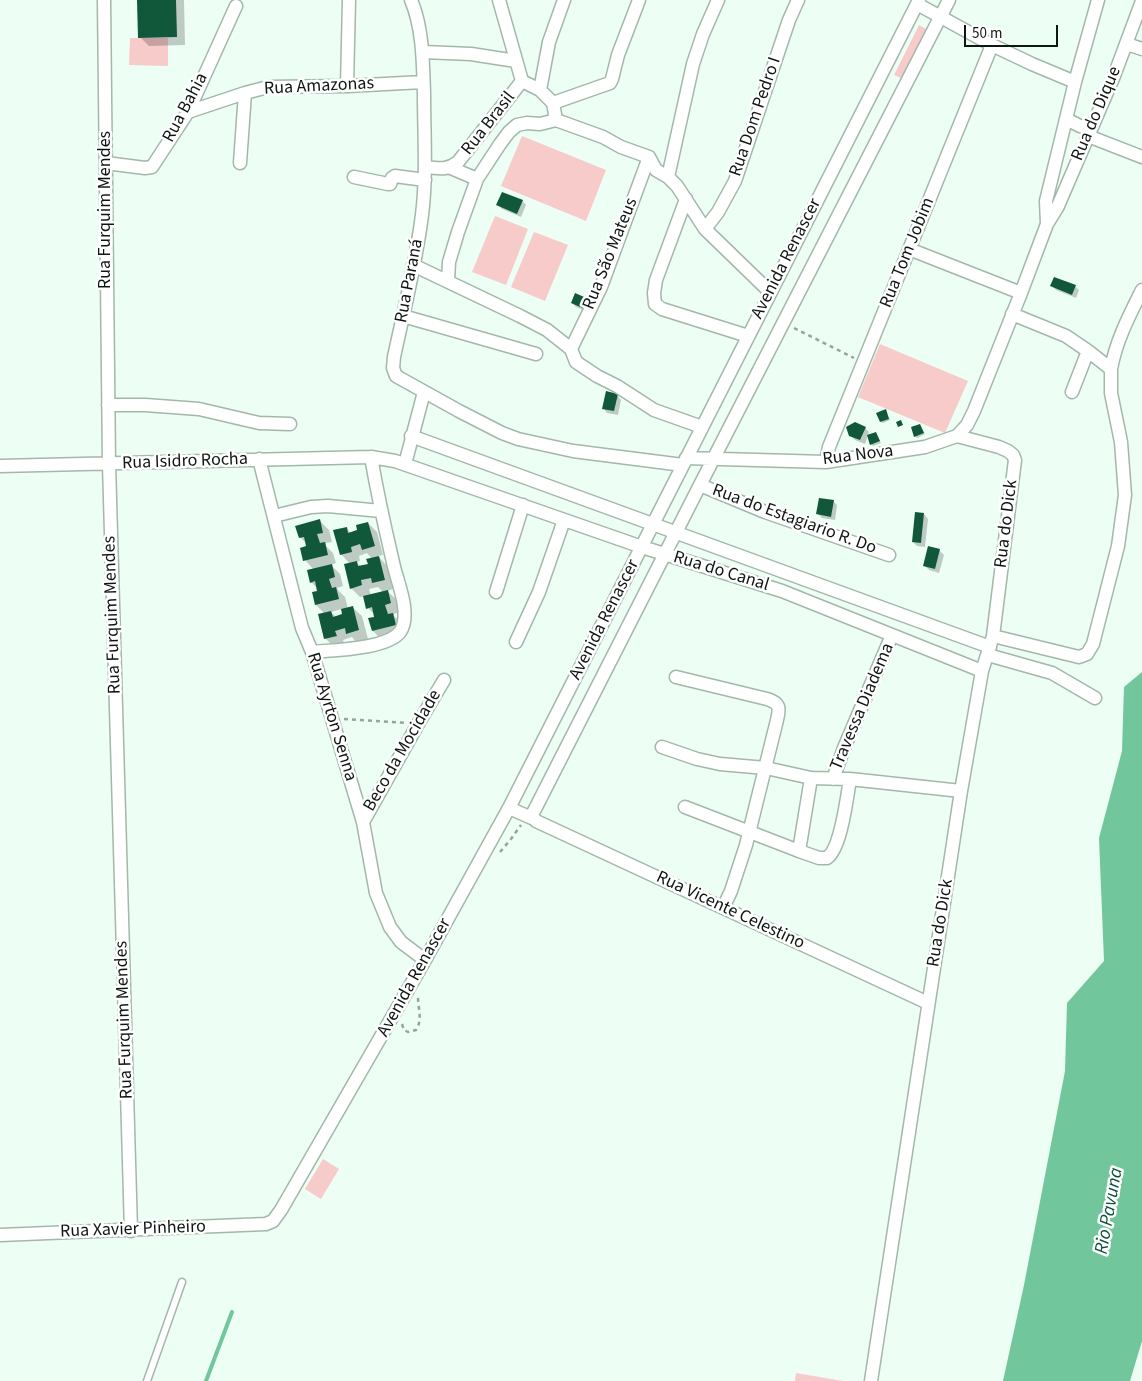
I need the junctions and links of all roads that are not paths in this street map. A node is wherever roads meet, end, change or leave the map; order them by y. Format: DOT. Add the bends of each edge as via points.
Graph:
graph roads {
  1 [pos="104,0"];
  2 [pos="349,0"];
  3 [pos="411,0"];
  4 [pos="499,0"];
  5 [pos="564,0"];
  6 [pos="639,0"];
  7 [pos="718,0"];
  8 [pos="798,0"];
  9 [pos="949,0"];
  10 [pos="1098,0"];
  11 [pos="1142,1"];
  12 [pos="918,2"];
  13 [pos="236,6"];
  14 [pos="941,16"];
  15 [pos="992,44"];
  16 [pos="1127,44"];
  17 [pos="1142,49"];
  18 [pos="423,52"];
  19 [pos="516,61"];
  20 [pos="522,81"];
  21 [pos="423,82"];
  22 [pos="1075,82"];
  23 [pos="347,86"];
  24 [pos="540,90"];
  25 [pos="246,92"];
  26 [pos="553,103"];
  27 [pos="188,112"];
  28 [pos="1066,119"];
  29 [pos="556,120"];
  30 [pos="1089,133"];
  31 [pos="649,157"];
  32 [pos="1142,157"];
  33 [pos="106,163"];
  34 [pos="240,164"];
  35 [pos="425,167"];
  36 [pos="451,168"];
  37 [pos="354,177"];
  38 [pos="668,177"];
  39 [pos="477,179"];
  40 [pos="425,180"];
  41 [pos="686,199"];
  42 [pos="1046,224"];
  43 [pos="705,229"];
  44 [pos="909,250"];
  45 [pos="413,265"];
  46 [pos="448,281"];
  47 [pos="1142,290"];
  48 [pos="770,292"];
  49 [pos="1021,293"];
  50 [pos="1012,314"];
  51 [pos="403,316"];
  52 [pos="748,336"];
  53 [pos="571,349"];
  54 [pos="1088,350"];
  55 [pos="536,354"];
  56 [pos="1111,369"];
  57 [pos="411,386"];
  58 [pos="424,392"];
  59 [pos="1072,392"];
  60 [pos="108,405"];
  61 [pos="290,424"];
  62 [pos="702,427"];
  63 [pos="412,436"];
  64 [pos="958,436"];
  65 [pos="371,457"];
  66 [pos="259,459"];
  67 [pos="713,460"];
  68 [pos="684,462"];
  69 [pos="826,462"];
  70 [pos="109,464"];
  71 [pos="405,464"];
  72 [pos="0,466"];
  73 [pos="700,485"];
  74 [pos="524,505"];
  75 [pos="381,511"];
  76 [pos="274,516"];
  77 [pos="564,520"];
  78 [pos="653,524"];
  79 [pos="676,533"];
  80 [pos="642,547"];
  81 [pos="665,554"];
  82 [pos="888,555"];
  83 [pos="496,592"];
  84 [pos="892,635"];
  85 [pos="516,642"];
  86 [pos="990,646"];
  87 [pos="312,652"];
  88 [pos="982,671"];
  89 [pos="676,677"];
  90 [pos="444,680"];
  91 [pos="1095,698"];
  92 [pos="662,747"];
  93 [pos="766,768"];
  94 [pos="811,778"];
  95 [pos="833,779"];
  96 [pos="850,779"];
  97 [pos="961,791"];
  98 [pos="685,806"];
  99 [pos="509,808"];
  100 [pos="533,818"];
  101 [pos="363,822"];
  102 [pos="749,831"];
  103 [pos="799,851"];
  104 [pos="723,908"];
  105 [pos="425,960"];
  106 [pos="928,1003"];
  107 [pos="266,1224"];
  108 [pos="131,1230"];
  109 [pos="0,1235"];
  110 [pos="182,1282"];
  111 [pos="147,1381"];
  112 [pos="871,1381"];
  1 -- 33 [label="street, Rua Furquim Mendes"];
  2 -- 23 [label="street"];
  3 -- 18 [label="street, Rua Paraná"];
  4 -- 19 [label="street"];
  5 -- 24 [label="street" via="549,42"];
  6 -- 26 [label="street" via="610,83"];
  7 -- 38 [label="street" via="692,64"];
  8 -- 43 [label="street, Rua Dom Pedro I" via="735,180"];
  9 -- 14 [label="street, Avenida Renascer"];
  10 -- 22 [label="street, Rua do Dique"];
  11 -- 16 [label="street, Rua do Dique"];
  12 -- 14 [label="street"];
  12 -- 48 [label="street, Avenida Renascer"];
  13 -- 27 [label="street, Rua Bahia"];
  14 -- 15 [label="street"];
  14 -- 67 [label="street, Avenida Renascer"];
  15 -- 22 [label="street"];
  15 -- 44 [label="street, Rua Tom Jobim"];
  16 -- 17 [label="street"];
  16 -- 30 [label="street, Rua do Dique"];
  18 -- 19 [label="street" via="471,54"];
  18 -- 21 [label="street, Rua Paraná"];
  19 -- 20 [label="street"];
  20 -- 24 [label="street"];
  20 -- 36 [label="street, Rua Brasil"];
  21 -- 23 [label="street, Rua Amazonas"];
  21 -- 35 [label="street, Rua Paraná"];
  22 -- 28 [label="street, Rua do Dique"];
  23 -- 25 [label="street, Rua Amazonas" via="268,87"];
  24 -- 26 [label="street"];
  25 -- 27 [label="street, Rua Amazonas"];
  25 -- 34 [label="street"];
  26 -- 29 [label="street"];
  27 -- 33 [label="street, Rua Bahia" via="152,168"];
  28 -- 30 [label="street"];
  28 -- 42 [label="street, Rua do Dique" via="1046,201"];
  29 -- 31 [label="street"];
  29 -- 39 [label="street" via="517,125"];
  30 -- 32 [label="street"];
  30 -- 42 [label="street, Rua do Dique" via="1058,206"];
  31 -- 38 [label="street" via="656,170"];
  31 -- 53 [label="street, Rua São Mateus" via="601,287"];
  33 -- 60 [label="street, Rua Furquim Mendes"];
  35 -- 36 [label="street, Rua Brasil"];
  35 -- 40 [label="street, Rua Paraná"];
  36 -- 39 [label="street"];
  37 -- 40 [label="street" via="388,184 395,176"];
  38 -- 41 [label="street"];
  39 -- 46 [label="street" via="449,262"];
  40 -- 45 [label="street, Rua Paraná"];
  41 -- 43 [label="street"];
  41 -- 52 [label="street" via="656,280 655,304"];
  42 -- 49 [label="street, Rua do Dique"];
  43 -- 48 [label="street"];
  44 -- 49 [label="street"];
  44 -- 69 [label="street, Rua Tom Jobim"];
  45 -- 46 [label="street"];
  45 -- 51 [label="street, Rua Paraná"];
  46 -- 53 [label="street" via="547,330"];
  47 -- 56 [label="street" via="1122,330"];
  48 -- 52 [label="street, Avenida Renascer"];
  49 -- 50 [label="street, Rua do Dique"];
  50 -- 54 [label="street" via="1066,336"];
  50 -- 64 [label="street, Rua do Dique" via="974,411"];
  51 -- 55 [label="street"];
  51 -- 57 [label="street, Rua Paraná" via="393,368 396,376"];
  52 -- 62 [label="street, Avenida Renascer"];
  53 -- 62 [label="street" via="576,362 654,410"];
  54 -- 56 [label="street"];
  54 -- 59 [label="street"];
  56 -- 86 [label="street" via="1124,495 1118,546 1093,644 1087,654 1079,657"];
  57 -- 58 [label="street, Rua Nova"];
  58 -- 63 [label="street"];
  58 -- 68 [label="street, Rua Nova" via="518,439 573,451"];
  60 -- 61 [label="street" via="199,409 259,423"];
  60 -- 70 [label="street, Rua Furquim Mendes"];
  62 -- 68 [label="street, Avenida Renascer"];
  63 -- 71 [label="street"];
  63 -- 78 [label="street"];
  64 -- 69 [label="street, Rua Nova" via="925,447"];
  64 -- 86 [label="street, Rua do Dick" via="999,447 1013,455 1015,460"];
  65 -- 66 [label="street, Rua Isidro Rocha"];
  65 -- 71 [label="street, Rua do Canal"];
  65 -- 75 [label="street"];
  66 -- 70 [label="street, Rua Isidro Rocha"];
  66 -- 76 [label="street, Rua Ayrton Senna"];
  67 -- 68 [label="street, Rua Nova"];
  67 -- 69 [label="street, Rua Nova"];
  67 -- 73 [label="street, Avenida Renascer"];
  68 -- 78 [label="street, Avenida Renascer"];
  70 -- 72 [label="street, Rua Isidro Rocha"];
  70 -- 108 [label="street, Rua Furquim Mendes"];
  71 -- 74 [label="street, Rua do Canal"];
  73 -- 79 [label="street, Avenida Renascer"];
  73 -- 82 [label="street, Rua do Estagiario R. Do" via="765,512"];
  74 -- 77 [label="street, Rua do Canal"];
  74 -- 83 [label="street"];
  75 -- 76 [label="street" via="311,507"];
  75 -- 87 [label="street" via="404,605 404,624 392,639 373,645"];
  76 -- 87 [label="street, Rua Ayrton Senna" via="302,628"];
  77 -- 80 [label="street, Rua do Canal"];
  77 -- 85 [label="street" via="539,592"];
  78 -- 79 [label="street"];
  78 -- 80 [label="street, Avenida Renascer"];
  79 -- 81 [label="street, Avenida Renascer"];
  79 -- 86 [label="street"];
  80 -- 81 [label="street, Rua do Canal"];
  80 -- 99 [label="street, Avenida Renascer"];
  81 -- 84 [label="street, Rua do Canal" via="782,590"];
  81 -- 100 [label="street, Avenida Renascer"];
  84 -- 88 [label="street, Rua do Canal"];
  84 -- 95 [label="street, Travessa Diadema"];
  86 -- 88 [label="street, Rua do Dick"];
  86 -- 91 [label="street" via="1052,673"];
  87 -- 101 [label="street, Rua Ayrton Senna"];
  88 -- 97 [label="street, Rua do Dick"];
  89 -- 93 [label="street" via="767,699 778,705 778,720"];
  90 -- 101 [label="street, Beco da Mocidade"];
  92 -- 93 [label="street" via="720,764"];
  93 -- 94 [label="street"];
  93 -- 102 [label="street"];
  94 -- 95 [label="street"];
  94 -- 103 [label="street"];
  95 -- 96 [label="street"];
  96 -- 97 [label="street"];
  96 -- 103 [label="street" via="835,850 827,858"];
  97 -- 106 [label="street, Rua do Dick"];
  98 -- 102 [label="street"];
  99 -- 100 [label="street, Rua Vicente Celestino"];
  99 -- 105 [label="street, Avenida Renascer"];
  100 -- 104 [label="street, Rua Vicente Celestino"];
  101 -- 105 [label="street, Rua Ayrton Senna" via="376,893 383,911 401,942"];
  102 -- 103 [label="street"];
  102 -- 104 [label="street"];
  104 -- 106 [label="street, Rua Vicente Celestino"];
  105 -- 107 [label="street, Avenida Renascer" via="281,1210 273,1221"];
  106 -- 112 [label="street, Rua do Dick"];
  107 -- 108 [label="street, Rua Xavier Pinheiro"];
  108 -- 109 [label="street, Rua Xavier Pinheiro"];
  110 -- 111 [label="lane"];
}
